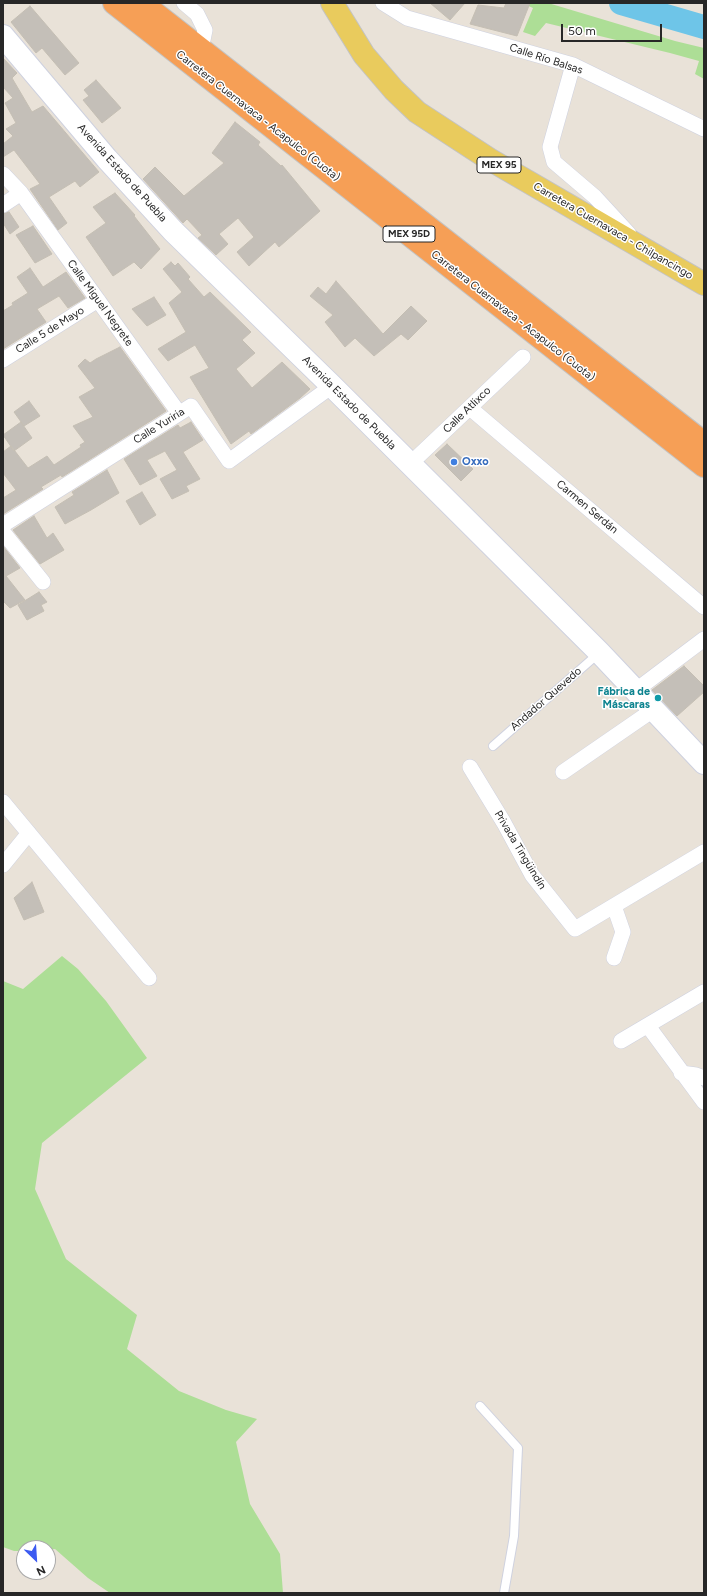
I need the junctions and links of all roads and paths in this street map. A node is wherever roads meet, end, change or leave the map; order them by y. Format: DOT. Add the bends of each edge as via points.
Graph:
graph roads {
  1 [pos="114,3"];
  2 [pos="142,3"];
  3 [pos="184,3"];
  4 [pos="332,3"];
  5 [pos="383,3"];
  6 [pos="3,36"];
  7 [pos="201,50"];
  8 [pos="573,65"];
  9 [pos="704,129"];
  10 [pos="3,174"];
  11 [pos="21,193"];
  12 [pos="3,205"];
  13 [pos="640,247"];
  14 [pos="704,284"];
  15 [pos="98,300"];
  16 [pos="523,357"];
  17 [pos="3,360"];
  18 [pos="332,386"];
  19 [pos="470,408"];
  20 [pos="179,413"];
  21 [pos="704,443"];
  22 [pos="410,464"];
  23 [pos="704,466"];
  24 [pos="3,525"];
  25 [pos="3,532"];
  26 [pos="43,582"];
  27 [pos="704,607"];
  28 [pos="704,639"];
  29 [pos="599,652"];
  30 [pos="635,691"];
  31 [pos="653,710"];
  32 [pos="493,746"];
  33 [pos="704,763"];
  34 [pos="470,767"];
  35 [pos="564,772"];
  36 [pos="3,802"];
  37 [pos="29,833"];
  38 [pos="704,852"];
  39 [pos="3,865"];
  40 [pos="614,906"];
  41 [pos="614,958"];
  42 [pos="149,978"];
  43 [pos="704,992"];
  44 [pos="648,1026"];
  45 [pos="621,1041"];
  46 [pos="681,1073"];
  47 [pos="704,1078"];
  48 [pos="704,1102"];
  49 [pos="480,1406"];
  50 [pos="504,1593"];
  1 -- 23 [label="highway, Carretera Cuernavaca - Acapulco (Cuota) / MEX 95D"];
  2 -- 7 [label="highway, Carretera Cuernavaca - Acapulco (Cuota) / MEX 95D"];
  3 -- 7 [label="street" via="197,14 205,30"];
  4 -- 13 [label="main road, Carretera Cuernavaca - Chilpancingo / MEX 95" via="364,55 417,112 489,159"];
  5 -- 8 [label="street, Calle Río Balsas" via="406,18"];
  6 -- 18 [label="street, Avenida Estado de Puebla" via="107,159 174,231"];
  7 -- 21 [label="highway, Carretera Cuernavaca - Acapulco (Cuota) / MEX 95D"];
  8 -- 9 [label="street, Calle Río Balsas"];
  8 -- 13 [label="street" via="550,147 554,162 595,197"];
  10 -- 11 [label="street, Calle Miguel Negrete"];
  11 -- 12 [label="street"];
  11 -- 15 [label="street, Calle Miguel Negrete"];
  13 -- 14 [label="main road, Carretera Cuernavaca - Chilpancingo / MEX 95"];
  15 -- 17 [label="street, Calle 5 de Mayo"];
  15 -- 20 [label="street, Calle Miguel Negrete"];
  16 -- 19 [label="street, Calle Atlixco"];
  18 -- 20 [label="street, Calle Yuriria" via="229,461 191,406"];
  18 -- 22 [label="street, Avenida Estado de Puebla"];
  19 -- 22 [label="street, Calle Atlixco"];
  19 -- 27 [label="street, Carmen Serdán"];
  20 -- 24 [label="street, Calle Yuriria"];
  22 -- 29 [label="street, Avenida Estado de Puebla"];
  25 -- 26 [label="street"];
  28 -- 30 [label="street"];
  29 -- 30 [label="street, Avenida Estado de Puebla"];
  29 -- 32 [label="lane, Andador Quevedo"];
  30 -- 31 [label="street, Avenida Estado de Puebla"];
  31 -- 33 [label="street, Avenida Estado de Puebla"];
  31 -- 35 [label="street"];
  34 -- 40 [label="street, Privada Tingüindín" via="532,875 575,929"];
  36 -- 37 [label="street"];
  37 -- 39 [label="street"];
  37 -- 42 [label="street"];
  38 -- 40 [label="street"];
  40 -- 41 [label="street" via="623,932"];
  43 -- 44 [label="street"];
  44 -- 45 [label="street"];
  44 -- 46 [label="street"];
  46 -- 47 [label="street"];
  46 -- 48 [label="street"];
  49 -- 50 [label="lane" via="518,1448 514,1536"];
}
